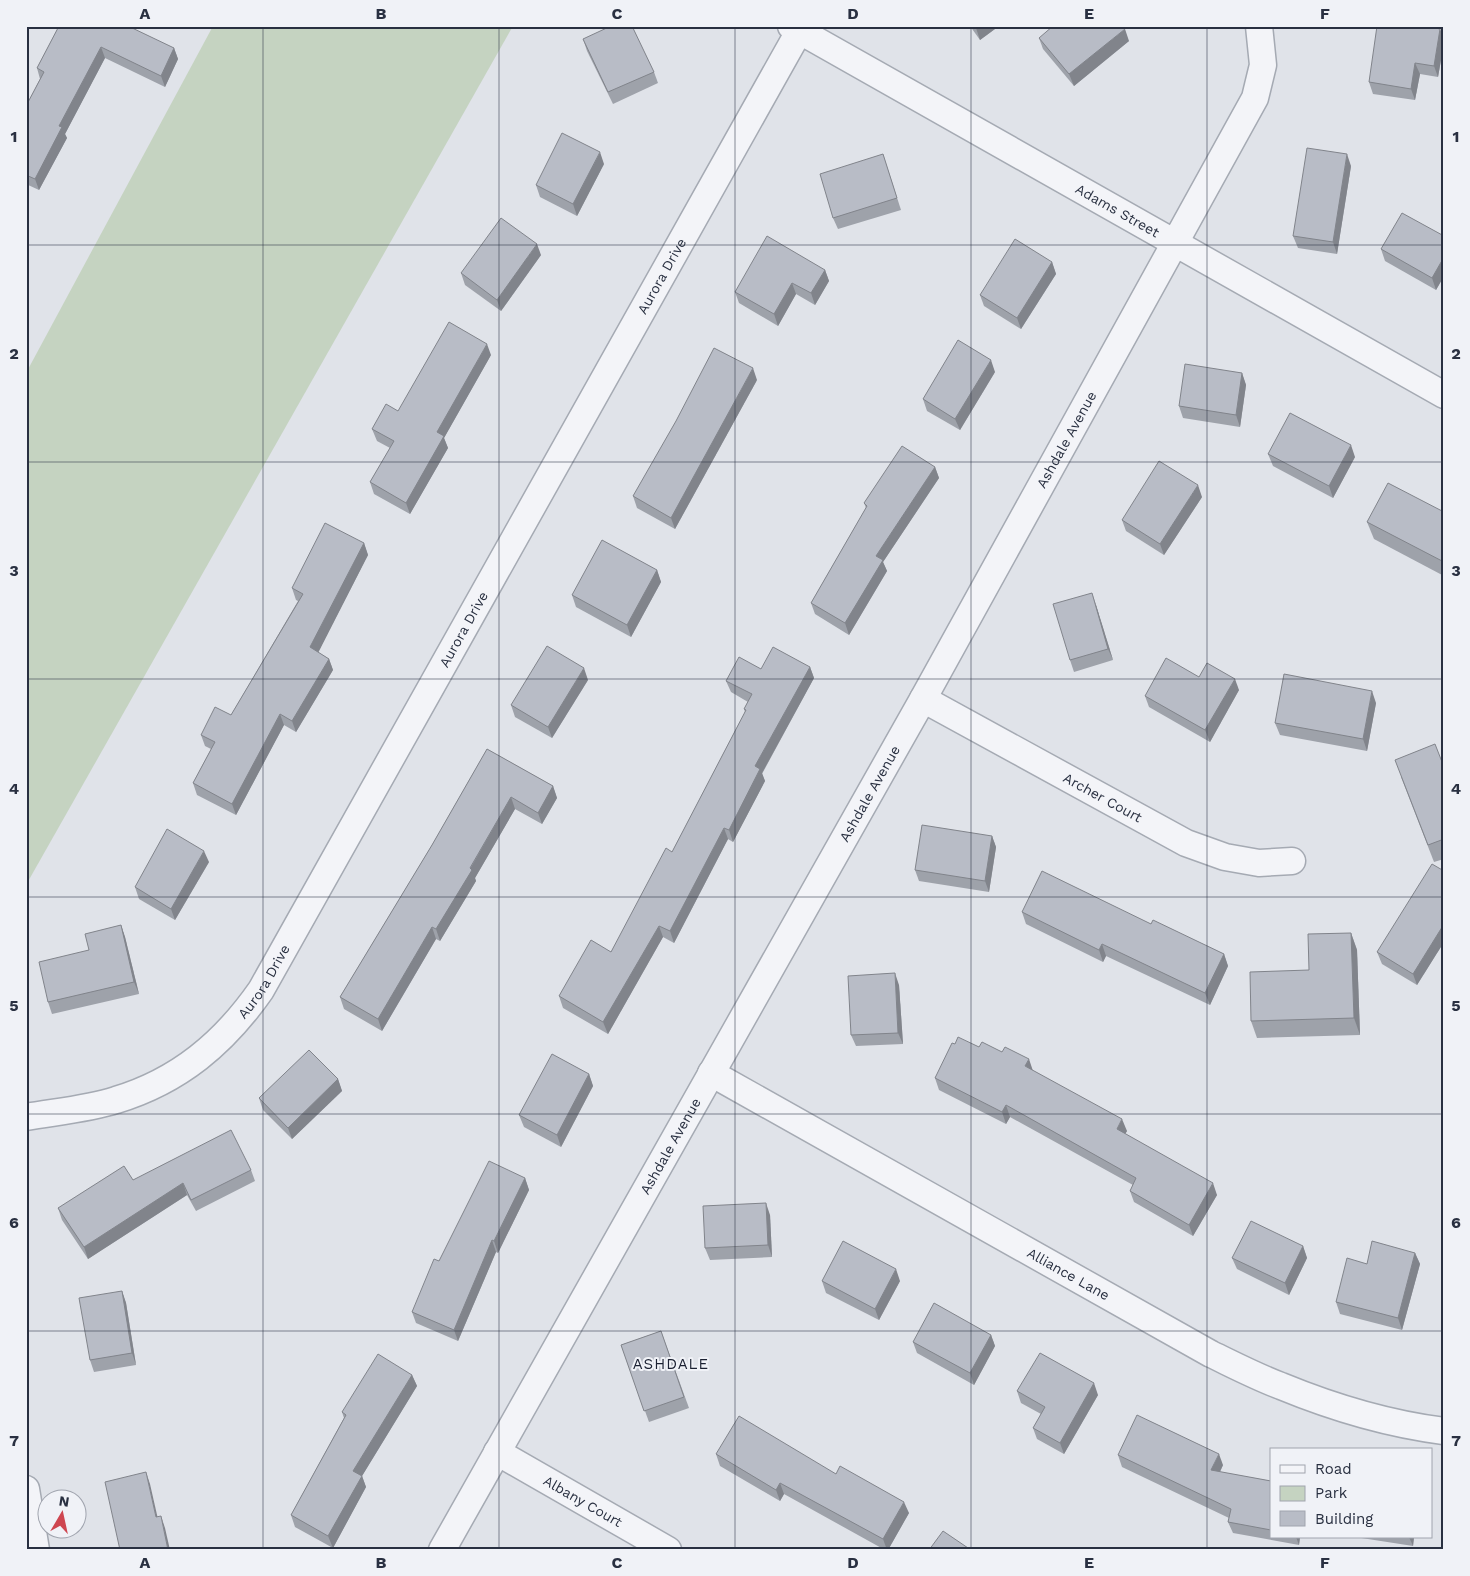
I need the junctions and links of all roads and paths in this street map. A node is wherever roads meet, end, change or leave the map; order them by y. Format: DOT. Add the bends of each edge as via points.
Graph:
graph roads {
  1 [pos="1258,26"];
  2 [pos="797,28"];
  3 [pos="1176,243"];
  4 [pos="1444,394"];
  5 [pos="923,699"];
  6 [pos="1292,860"];
  7 [pos="712,1073"];
  8 [pos="26,1117"];
  9 [pos="1444,1431"];
  10 [pos="497,1452"];
  11 [pos="26,1489"];
  12 [pos="36,1550"];
  13 [pos="442,1550"];
  14 [pos="668,1550"];
  1 -- 3 [label="street, Ashdale Avenue" via="1263,65 1254,98"];
  2 -- 3 [label="street, Adams Street"];
  2 -- 8 [label="street, Aurora Drive" via="261,990 215,1044 187,1066 148,1088 114,1101"];
  3 -- 4 [label="street, Adams Street"];
  3 -- 5 [label="street, Ashdale Avenue"];
  5 -- 6 [label="street, Archer Court" via="1186,843 1225,857 1259,863"];
  5 -- 7 [label="street, Ashdale Avenue"];
  7 -- 9 [label="street, Alliance Lane" via="1211,1354 1281,1386 1353,1411"];
  7 -- 10 [label="street, Ashdale Avenue"];
  10 -- 13 [label="street, Ashdale Avenue"];
  10 -- 14 [label="street, Albany Court"];
  11 -- 12 [label="street"];
}
